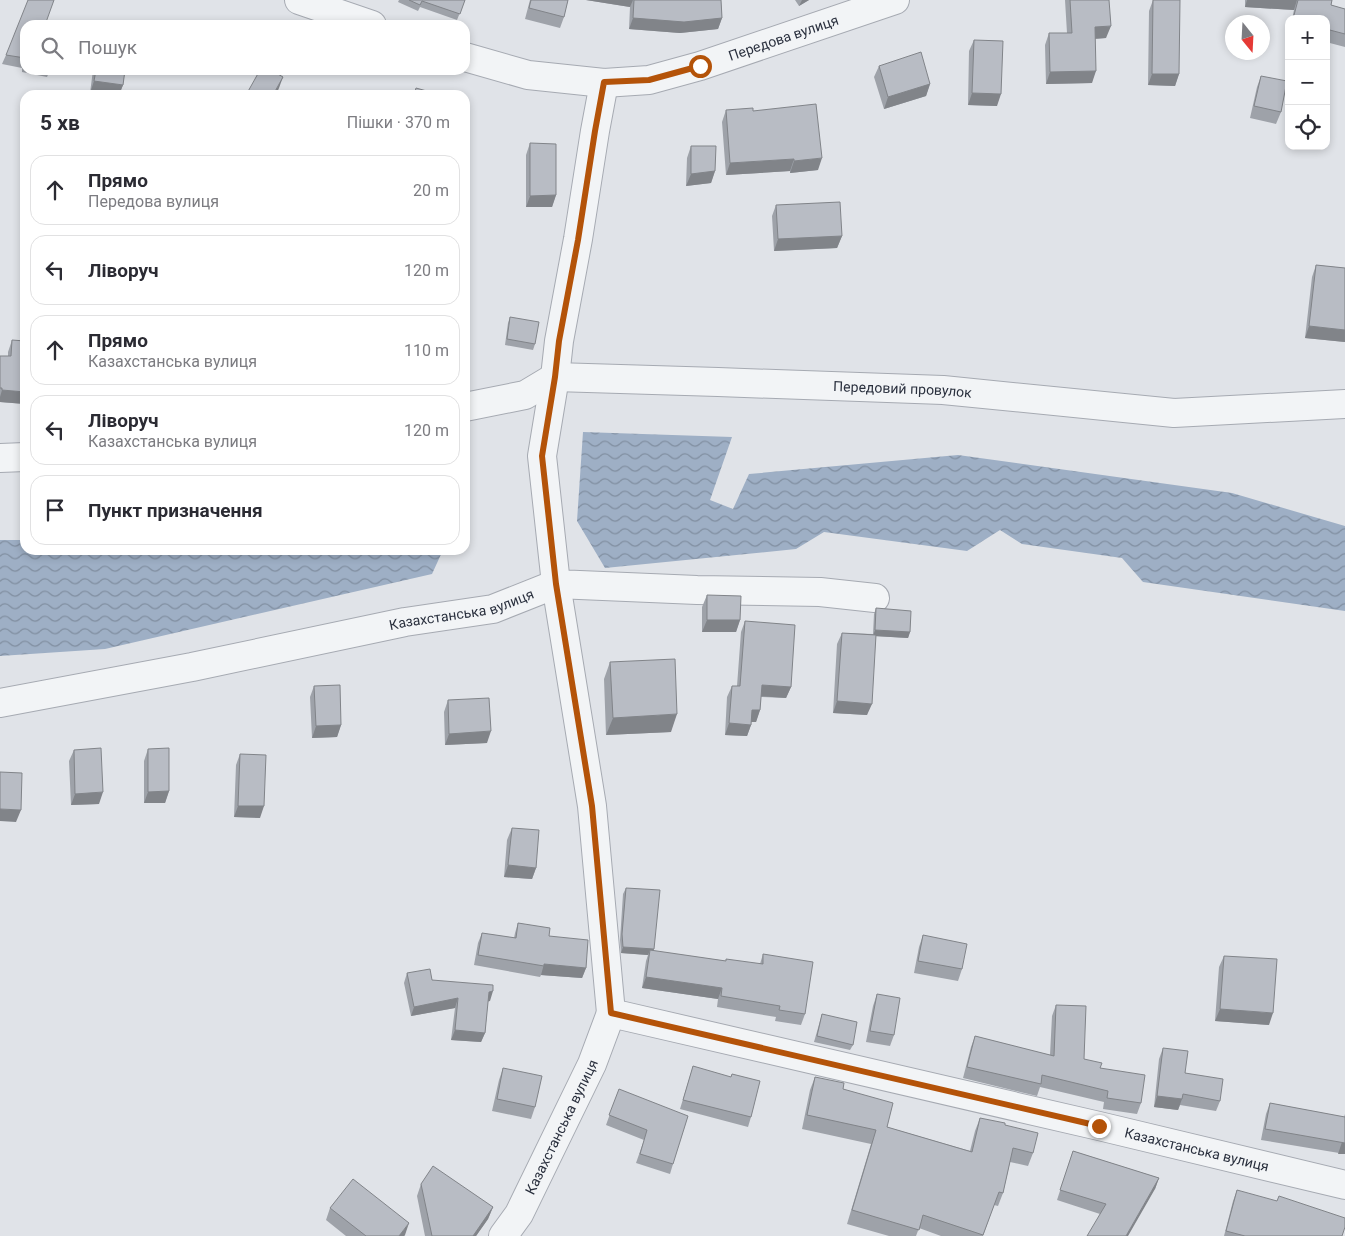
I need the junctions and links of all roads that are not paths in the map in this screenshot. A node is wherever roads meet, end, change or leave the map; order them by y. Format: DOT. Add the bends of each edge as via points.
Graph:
graph roads {
  1 [pos="299,0"];
  2 [pos="895,0"];
  3 [pos="357,20"];
  4 [pos="470,57"];
  5 [pos="604,82"];
  6 [pos="555,377"];
  7 [pos="1345,404"];
  8 [pos="470,406"];
  9 [pos="20,457"];
  10 [pos="0,458"];
  11 [pos="556,584"];
  12 [pos="875,598"];
  13 [pos="0,703"];
  14 [pos="611,1013"];
  15 [pos="1345,1185"];
  16 [pos="503,1236"];
  1 -- 3 [label="street"];
  2 -- 5 [label="street, Передова вулиця" via="700,66 649,80"];
  4 -- 5 [label="street, Передова вулиця" via="528,74"];
  5 -- 6 [label="street"];
  6 -- 7 [label="street, Передовий провулок" via="943,390 1174,414"];
  6 -- 8 [label="street" via="525,395"];
  6 -- 11 [label="street" via="542,456"];
  9 -- 10 [label="street"];
  11 -- 12 [label="street" via="820,592"];
  11 -- 13 [label="street, Казахстанська вулиця" via="493,609 405,622 192,668"];
  11 -- 14 [label="street, Казахстанська вулиця" via="592,806"];
  14 -- 15 [label="street, Казахстанська вулиця"];
  14 -- 16 [label="street, Казахстанська вулиця" via="592,1064 519,1214"];
}
